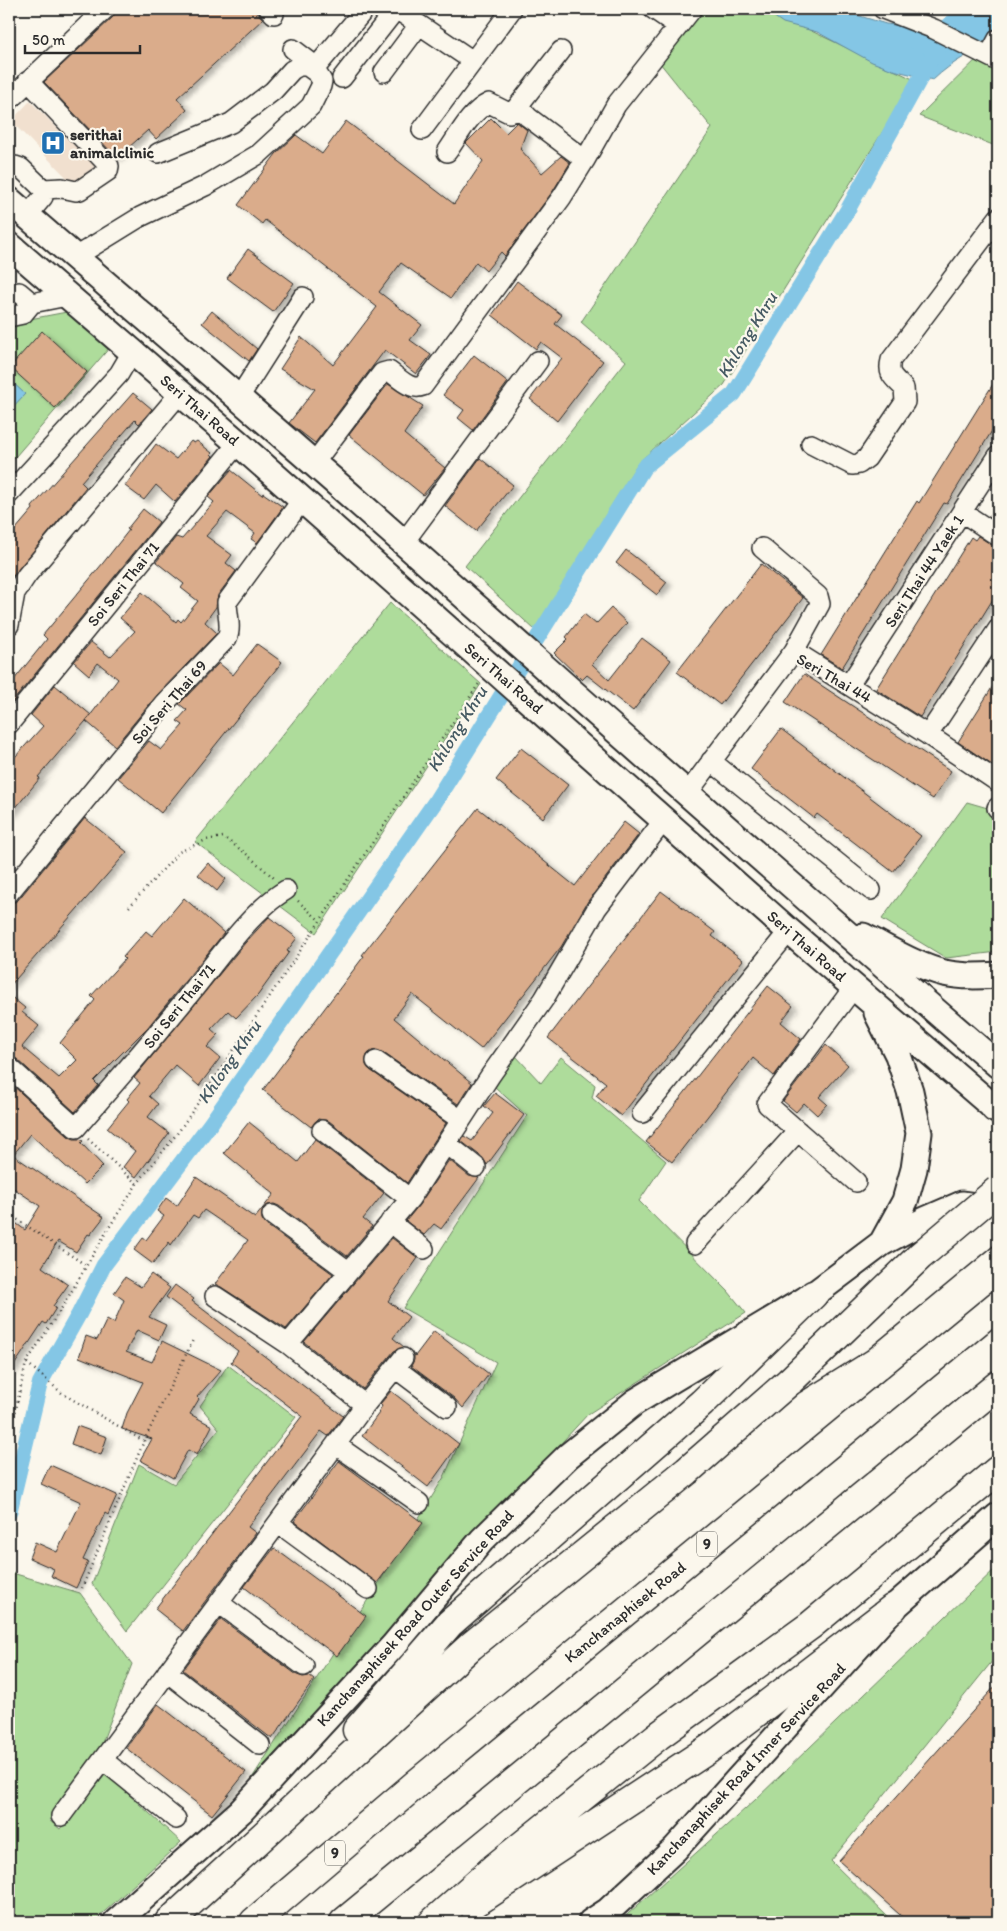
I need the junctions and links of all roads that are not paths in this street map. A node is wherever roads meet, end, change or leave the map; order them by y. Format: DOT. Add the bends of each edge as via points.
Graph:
graph roads {
  1 [pos="105,9"];
  2 [pos="365,9"];
  3 [pos="396,9"];
  4 [pos="512,9"];
  5 [pos="654,9"];
  6 [pos="692,9"];
  7 [pos="883,9"];
  8 [pos="420,24"];
  9 [pos="678,26"];
  10 [pos="293,49"];
  11 [pos="561,51"];
  12 [pos="992,52"];
  13 [pos="473,61"];
  14 [pos="384,72"];
  15 [pos="342,78"];
  16 [pos="28,81"];
  17 [pos="9,100"];
  18 [pos="518,106"];
  19 [pos="422,130"];
  20 [pos="448,152"];
  21 [pos="158,153"];
  22 [pos="585,160"];
  23 [pos="9,169"];
  24 [pos="43,189"];
  25 [pos="18,208"];
  26 [pos="998,218"];
  27 [pos="9,245"];
  28 [pos="75,257"];
  29 [pos="9,294"];
  30 [pos="67,296"];
  31 [pos="303,297"];
  32 [pos="32,303"];
  33 [pos="9,316"];
  34 [pos="152,325"];
  35 [pos="132,352"];
  36 [pos="538,361"];
  37 [pos="180,393"];
  38 [pos="238,399"];
  39 [pos="238,443"];
  40 [pos="811,444"];
  41 [pos="998,456"];
  42 [pos="314,464"];
  43 [pos="9,494"];
  44 [pos="302,500"];
  45 [pos="962,512"];
  46 [pos="998,536"];
  47 [pos="404,542"];
  48 [pos="762,548"];
  49 [pos="9,624"];
  50 [pos="998,629"];
  51 [pos="794,651"];
  52 [pos="849,685"];
  53 [pos="9,724"];
  54 [pos="928,735"];
  55 [pos="711,761"];
  56 [pos="998,782"];
  57 [pos="687,794"];
  58 [pos="664,820"];
  59 [pos="286,890"];
  60 [pos="871,890"];
  61 [pos="9,894"];
  62 [pos="828,918"];
  63 [pos="789,931"];
  64 [pos="998,975"];
  65 [pos="854,987"];
  66 [pos="873,1004"];
  67 [pos="376,1060"];
  68 [pos="998,1066"];
  69 [pos="9,1067"];
  70 [pos="997,1108"];
  71 [pos="642,1112"];
  72 [pos="461,1120"];
  73 [pos="322,1130"];
  74 [pos="798,1131"];
  75 [pos="446,1143"];
  76 [pos="476,1167"];
  77 [pos="856,1182"];
  78 [pos="998,1190"];
  79 [pos="410,1199"];
  80 [pos="998,1210"];
  81 [pos="272,1214"];
  82 [pos="390,1222"];
  83 [pos="998,1223"];
  84 [pos="882,1243"];
  85 [pos="695,1244"];
  86 [pos="424,1248"];
  87 [pos="348,1271"];
  88 [pos="813,1295"];
  89 [pos="215,1296"];
  90 [pos="998,1305"];
  91 [pos="288,1344"];
  92 [pos="790,1381"];
  93 [pos="998,1385"];
  94 [pos="365,1405"];
  95 [pos="447,1407"];
  96 [pos="336,1445"];
  97 [pos="998,1470"];
  98 [pos="419,1503"];
  99 [pos="998,1516"];
  100 [pos="278,1523"];
  101 [pos="368,1589"];
  102 [pos="219,1603"];
  103 [pos="893,1608"];
  104 [pos="304,1666"];
  105 [pos="167,1672"];
  106 [pos="260,1745"];
  107 [pos="103,1760"];
  108 [pos="61,1816"];
  109 [pos="176,1819"];
  110 [pos="263,1837"];
  111 [pos="116,1922"];
  112 [pos="169,1922"];
  113 [pos="254,1922"];
  114 [pos="344,1922"];
  115 [pos="432,1922"];
  116 [pos="446,1922"];
  117 [pos="591,1922"];
  1 -- 16 [label="street"];
  2 -- 10 [label="street" via="318,65"];
  3 -- 8 [label="street"];
  3 -- 15 [label="street"];
  4 -- 13 [label="street"];
  5 -- 9 [label="street"];
  6 -- 9 [label="street"];
  7 -- 12 [label="street"];
  8 -- 13 [label="street"];
  8 -- 14 [label="street"];
  9 -- 22 [label="street" via="616,105"];
  11 -- 18 [label="street"];
  13 -- 19 [label="street"];
  16 -- 17 [label="street"];
  16 -- 24 [label="street" via="109,167 80,190"];
  18 -- 20 [label="street" via="509,113 489,103 484,106 475,112"];
  18 -- 22 [label="street"];
  21 -- 28 [label="street" via="231,123 299,66 306,65 322,81 311,106 259,154 205,186 140,217"];
  22 -- 42 [label="street" via="547,219 423,386 412,388 389,371 382,373"];
  23 -- 24 [label="street" via="21,168"];
  24 -- 25 [label="street" via="43,197"];
  25 -- 28 [label="main road, Seri Thai Road"];
  26 -- 40 [label="street" via="891,360 890,375 904,388 905,402 867,458 852,465"];
  27 -- 30 [label="main road, Seri Thai Road"];
  28 -- 34 [label="main road, Seri Thai Road"];
  29 -- 32 [label="street" via="19,292"];
  30 -- 32 [label="street"];
  30 -- 35 [label="main road, Seri Thai Road"];
  31 -- 38 [label="street"];
  32 -- 33 [label="street" via="23,314"];
  34 -- 35 [label="main road"];
  34 -- 38 [label="main road, Seri Thai Road"];
  35 -- 37 [label="main road, Seri Thai Road"];
  35 -- 43 [label="street" via="119,374"];
  36 -- 47 [label="street"];
  37 -- 39 [label="main road, Seri Thai Road"];
  37 -- 49 [label="street" via="27,575 15,594"];
  38 -- 42 [label="main road, Seri Thai Road"];
  39 -- 44 [label="main road, Seri Thai Road"];
  39 -- 53 [label="street, Soi Seri Thai 71"];
  41 -- 45 [label="street, Seri Thai 44 Yaek 1"];
  42 -- 47 [label="main road, Seri Thai Road"];
  44 -- 58 [label="main road, Seri Thai Road"];
  44 -- 61 [label="street, Soi Seri Thai 69" via="227,602 230,628 227,638 165,703"];
  45 -- 46 [label="street"];
  45 -- 52 [label="street, Seri Thai 44 Yaek 1"];
  47 -- 57 [label="main road, Seri Thai Road"];
  48 -- 51 [label="street" via="818,596 820,604"];
  50 -- 54 [label="street"];
  51 -- 52 [label="street, Seri Thai 44"];
  51 -- 55 [label="street, Seri Thai 44"];
  52 -- 54 [label="street, Seri Thai 44"];
  54 -- 56 [label="street, Seri Thai 44"];
  55 -- 57 [label="street, Seri Thai 44"];
  55 -- 60 [label="street"];
  57 -- 62 [label="main road, Seri Thai Road"];
  58 -- 63 [label="main road, Seri Thai Road"];
  58 -- 72 [label="street" via="597,908 544,999"];
  59 -- 69 [label="street, Soi Seri Thai 71" via="274,897 234,939 76,1128"];
  62 -- 64 [label="main road" via="912,961 944,973 974,977"];
  62 -- 68 [label="main road, Seri Thai Road"];
  63 -- 65 [label="main road, Seri Thai Road"];
  63 -- 71 [label="street"];
  65 -- 66 [label="main road, Seri Thai Road"];
  65 -- 74 [label="street" via="767,1104"];
  66 -- 70 [label="main road, Seri Thai Road"];
  66 -- 84 [label="main road" via="898,1055 919,1133 905,1201"];
  67 -- 72 [label="street"];
  72 -- 75 [label="street"];
  73 -- 79 [label="street"];
  74 -- 77 [label="street"];
  74 -- 85 [label="street"];
  75 -- 76 [label="street"];
  75 -- 79 [label="street"];
  78 -- 92 [label="highway, bridge" via="920,1256"];
  79 -- 82 [label="street"];
  80 -- 84 [label="main road, Kanchanaphisek Road Outer Service Road" via="962,1204"];
  81 -- 87 [label="street"];
  82 -- 86 [label="street"];
  82 -- 87 [label="street"];
  83 -- 92 [label="highway, bridge" via="858,1338"];
  84 -- 88 [label="main road, Kanchanaphisek Road Outer Service Road"];
  87 -- 91 [label="street"];
  88 -- 110 [label="highway" via="702,1403 449,1624"];
  88 -- 111 [label="main road, Kanchanaphisek Road Outer Service Road" via="635,1402 568,1456 482,1540 393,1646 241,1811"];
  89 -- 91 [label="street"];
  90 -- 113 [label="highway, Kanchanaphisek Road / 9" via="416,1784"];
  91 -- 94 [label="street"];
  92 -- 110 [label="highway" via="687,1471 471,1646"];
  93 -- 114 [label="highway"];
  94 -- 95 [label="street" via="399,1363"];
  94 -- 96 [label="street"];
  96 -- 98 [label="street"];
  96 -- 100 [label="street"];
  97 -- 115 [label="highway" via="811,1626 658,1736"];
  99 -- 103 [label="main road, Kanchanaphisek Road Inner Service Road"];
  100 -- 101 [label="street"];
  100 -- 102 [label="street"];
  102 -- 104 [label="street"];
  102 -- 105 [label="street"];
  103 -- 116 [label="highway" via="709,1749"];
  103 -- 117 [label="main road, Kanchanaphisek Road Inner Service Road" via="675,1849 608,1911"];
  105 -- 106 [label="street"];
  105 -- 107 [label="street"];
  107 -- 108 [label="street"];
  107 -- 109 [label="street"];
  110 -- 112 [label="highway"];
}
